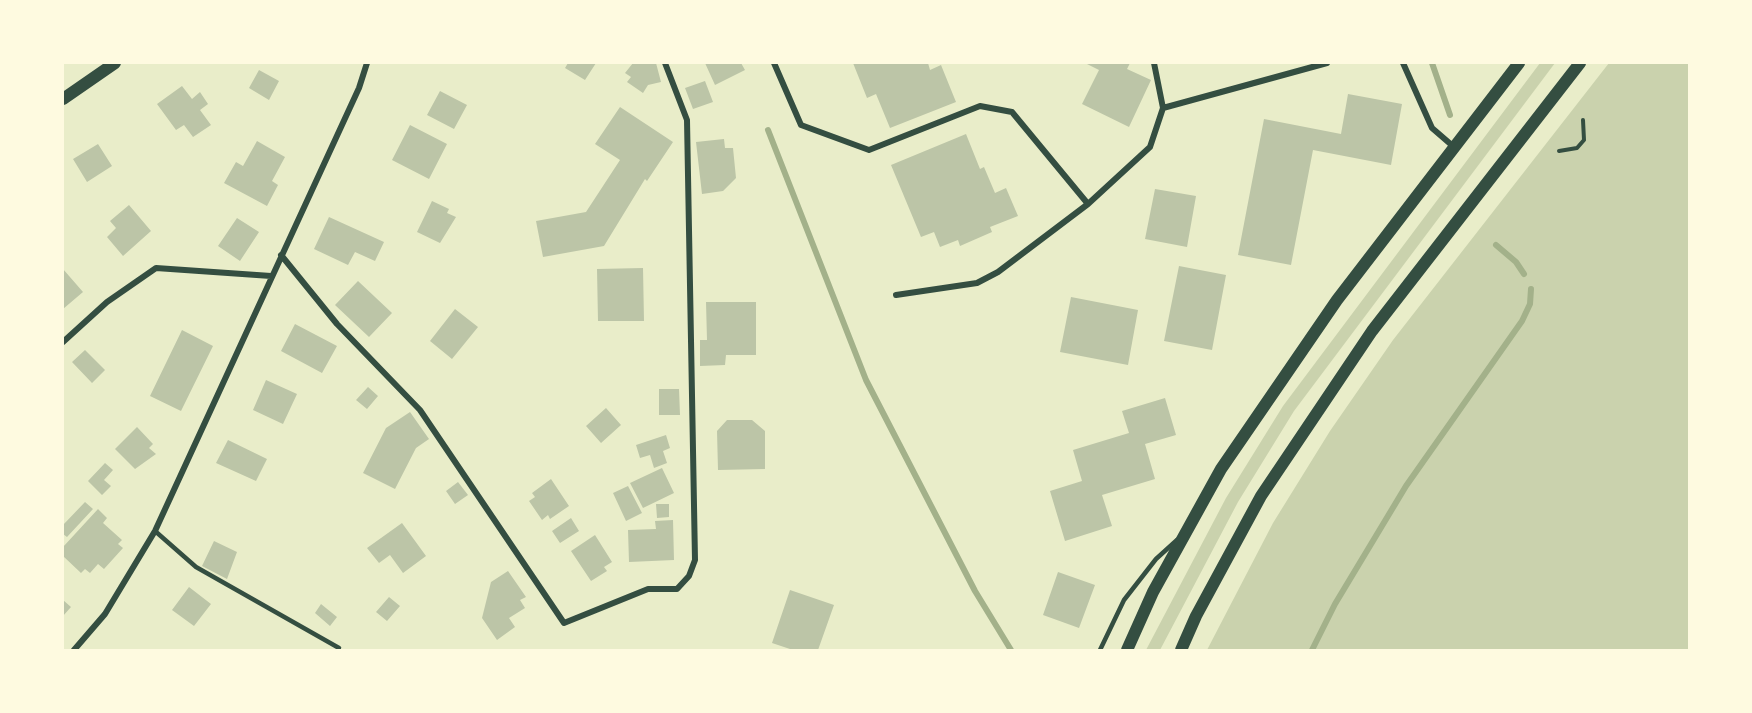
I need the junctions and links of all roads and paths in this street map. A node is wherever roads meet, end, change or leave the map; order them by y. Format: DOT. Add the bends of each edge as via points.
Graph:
graph roads {
  1 [pos="115,63"];
  2 [pos="367,63"];
  3 [pos="665,63"];
  4 [pos="774,63"];
  5 [pos="1155,63"];
  6 [pos="1327,63"];
  7 [pos="1404,63"];
  8 [pos="1519,63"];
  9 [pos="1580,63"];
  10 [pos="63,99"];
  11 [pos="1163,108"];
  12 [pos="1584,120"];
  13 [pos="1455,147"];
  14 [pos="1559,151"];
  15 [pos="1088,204"];
  16 [pos="281,255"];
  17 [pos="271,276"];
  18 [pos="896,295"];
  19 [pos="63,342"];
  20 [pos="155,531"];
  21 [pos="1186,532"];
  22 [pos="339,648"];
  23 [pos="74,650"];
  24 [pos="1100,650"];
  25 [pos="1127,650"];
  26 [pos="1181,650"];
  1 -- 10 [label="main road"];
  2 -- 16 [label="street"];
  3 -- 16 [label="street" via="687,120 695,560 677,589 648,589 564,623 420,410 337,324"];
  4 -- 15 [label="street" via="801,125 869,150 980,106 1012,112"];
  5 -- 11 [label="street"];
  6 -- 11 [label="street"];
  7 -- 13 [label="street" via="1432,128"];
  8 -- 13 [label="main road"];
  9 -- 26 [label="main road" via="1365,341 1261,496"];
  11 -- 15 [label="street" via="1150,147"];
  12 -- 14 [label="path" via="1584,140 1577,148"];
  13 -- 21 [label="main road" via="1337,300 1221,469"];
  15 -- 18 [label="street" via="998,272 977,283"];
  16 -- 17 [label="street"];
  17 -- 19 [label="street" via="156,268 107,302"];
  17 -- 20 [label="street"];
  20 -- 22 [label="lane" via="196,567"];
  20 -- 23 [label="street" via="105,614"];
  21 -- 24 [label="lane" via="1156,559 1124,600"];
  21 -- 25 [label="main road"];
}
